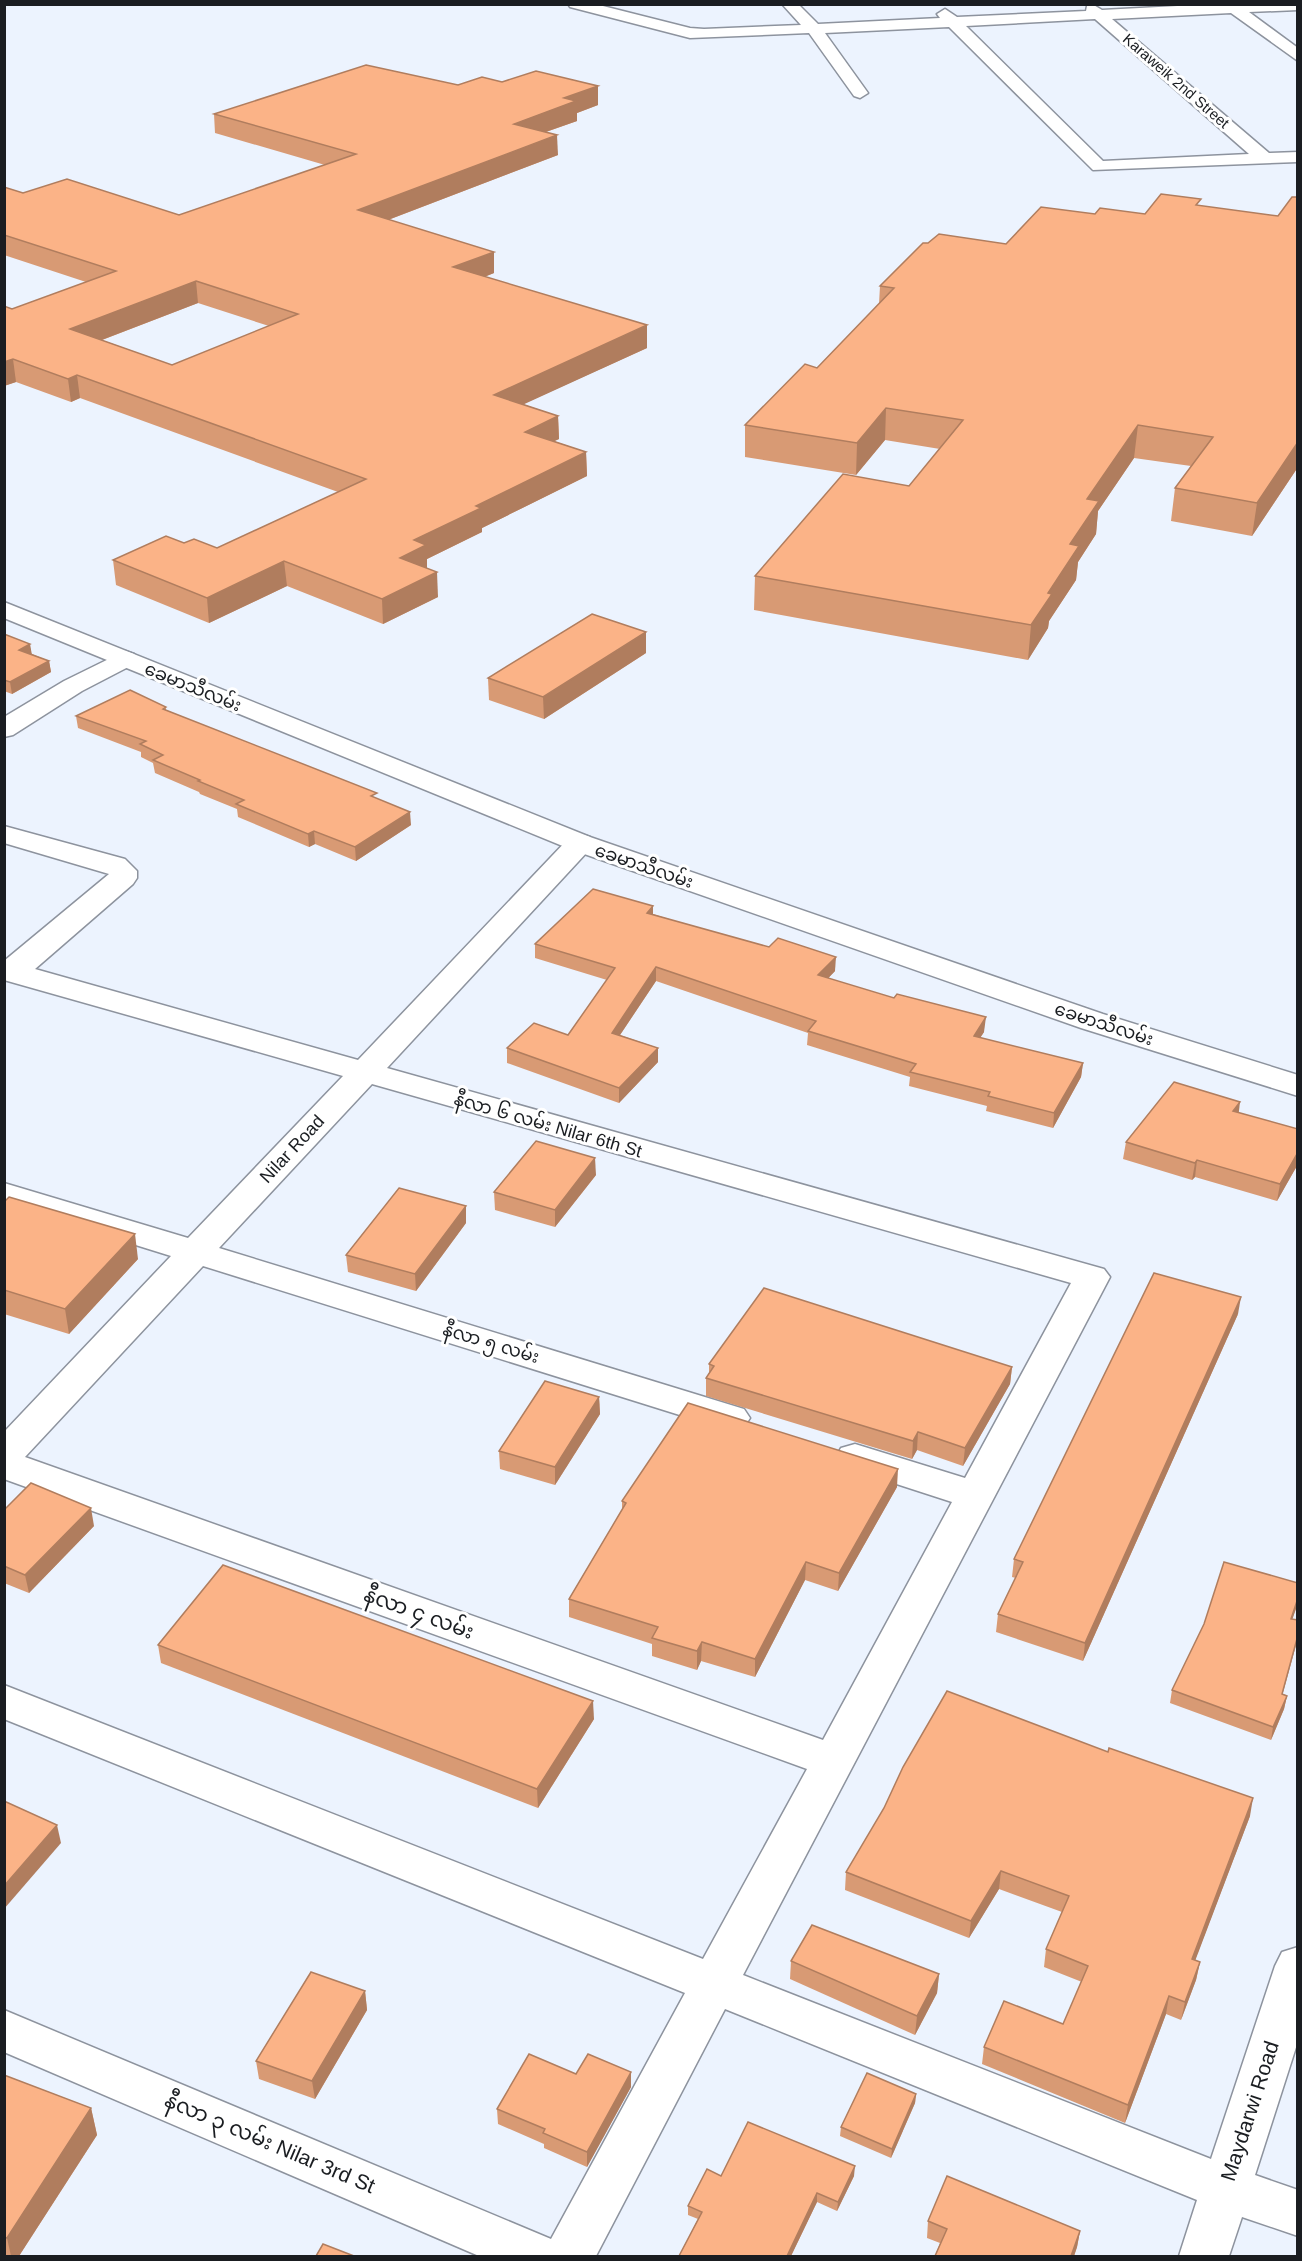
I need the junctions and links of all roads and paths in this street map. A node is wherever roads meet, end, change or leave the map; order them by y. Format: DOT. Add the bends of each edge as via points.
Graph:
graph roads {
  1 [pos="575,4"];
  2 [pos="789,4"];
  3 [pos="935,4"];
  4 [pos="1087,4"];
  5 [pos="1298,5"];
  6 [pos="1232,6"];
  7 [pos="1101,15"];
  8 [pos="955,23"];
  9 [pos="814,29"];
  10 [pos="1298,56"];
  11 [pos="860,93"];
  12 [pos="1298,157"];
  13 [pos="1265,159"];
  14 [pos="4,609"];
  15 [pos="125,659"];
  16 [pos="4,729"];
  17 [pos="4,834"];
  18 [pos="580,843"];
  19 [pos="9,971"];
  20 [pos="363,1073"];
  21 [pos="1298,1086"];
  22 [pos="4,1193"];
  23 [pos="197,1251"];
  24 [pos="762,1428"];
  25 [pos="829,1449"];
  26 [pos="4,1456"];
  27 [pos="4,1464"];
  28 [pos="976,1495"];
  29 [pos="4,1701"];
  30 [pos="834,1761"];
  31 [pos="1298,1966"];
  32 [pos="715,1985"];
  33 [pos="1289,2021"];
  34 [pos="4,2030"];
  35 [pos="1226,2188"];
  36 [pos="1298,2213"];
  37 [pos="535,2256"];
  38 [pos="569,2256"];
  39 [pos="1204,2256"];
  1 -- 9 [label="street" via="690,33"];
  2 -- 9 [label="street"];
  3 -- 8 [label="street"];
  4 -- 7 [label="street, Karaweik 2nd Street"];
  5 -- 6 [label="street"];
  6 -- 7 [label="street"];
  6 -- 10 [label="street"];
  7 -- 8 [label="street"];
  7 -- 13 [label="street, Karaweik 2nd Street"];
  8 -- 9 [label="street"];
  8 -- 13 [label="street" via="1099,166"];
  9 -- 11 [label="street"];
  12 -- 13 [label="street"];
  14 -- 15 [label="street, ခေမာသီလမ်း"];
  15 -- 16 [label="street"];
  15 -- 18 [label="street, ခေမာသီလမ်း"];
  17 -- 19 [label="street" via="115,865 123,871 123,879"];
  18 -- 20 [label="street, Nilar Road"];
  18 -- 21 [label="street, ခေမာသီလမ်း" via="1092,1021"];
  19 -- 20 [label="street, နီလာ ၆ လမ်း Nilar 6th St"];
  20 -- 23 [label="street, Nilar Road"];
  20 -- 28 [label="street, နီလာ ၆ လမ်း Nilar 6th St" via="1092,1277"];
  22 -- 23 [label="street, နီလာ ၅ လမ်း"];
  23 -- 24 [label="street, နီလာ ၅ လမ်း"];
  23 -- 26 [label="street, Nilar Road"];
  25 -- 28 [label="street"];
  27 -- 30 [label="street, နီလာ ၄ လမ်း"];
  28 -- 30 [label="street"];
  29 -- 32 [label="street"];
  30 -- 32 [label="street"];
  31 -- 33 [label="street, Maydarwi Road"];
  32 -- 35 [label="street"];
  32 -- 38 [label="street"];
  33 -- 35 [label="street, Maydarwi Road"];
  34 -- 37 [label="street, နီလာ ၃ လမ်း Nilar 3rd St"];
  35 -- 36 [label="street"];
  35 -- 39 [label="street, Maydarwi Road"];
}
